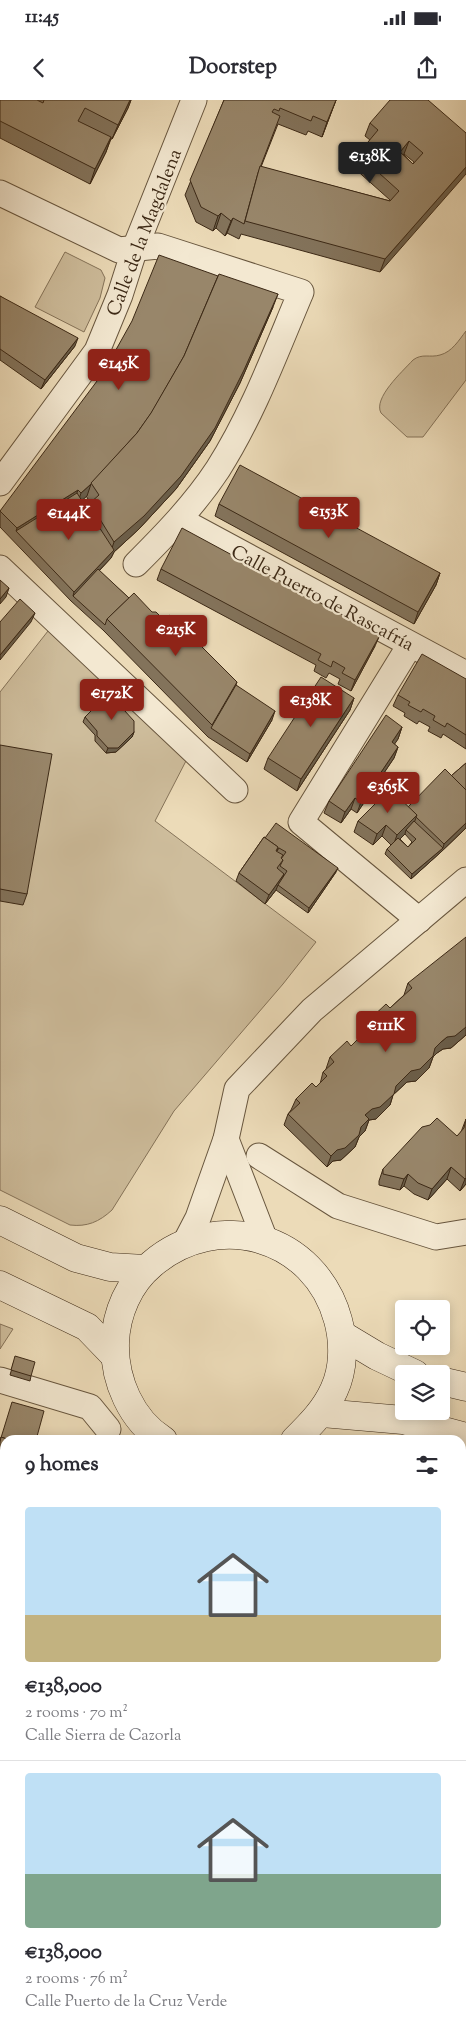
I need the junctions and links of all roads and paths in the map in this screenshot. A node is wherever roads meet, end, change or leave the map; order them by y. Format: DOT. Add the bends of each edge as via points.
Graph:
graph roads {
  1 [pos="194,100"];
  2 [pos="0,193"];
  3 [pos="135,248"];
  4 [pos="0,483"];
  5 [pos="180,520"];
  6 [pos="136,564"];
  7 [pos="0,568"];
  8 [pos="410,645"];
  9 [pos="466,674"];
  10 [pos="235,790"];
  11 [pos="466,880"];
  12 [pos="419,920"];
  13 [pos="226,1139"];
  14 [pos="259,1156"];
  15 [pos="0,1220"];
  16 [pos="466,1232"];
  17 [pos="265,1240"];
  18 [pos="185,1242"];
  19 [pos="145,1269"];
  20 [pos="0,1285"];
  21 [pos="342,1335"];
  22 [pos="114,1355"];
  23 [pos="396,1365"];
  24 [pos="0,1380"];
  25 [pos="450,1383"];
  26 [pos="121,1386"];
  27 [pos="466,1387"];
  28 [pos="322,1413"];
  29 [pos="107,1434"];
  30 [pos="156,1435"];
  31 [pos="300,1435"];
  32 [pos="459,1435"];
  1 -- 3 [label="street, Calle de la Magdalena"];
  2 -- 3 [label="street" via="119,250"];
  3 -- 4 [label="street, Calle de la Magdalena" via="97,351"];
  3 -- 5 [label="street" via="158,246 302,292 250,410 218,468"];
  5 -- 6 [label="street"];
  5 -- 8 [label="street, Calle Puerto de Rascafría"];
  7 -- 10 [label="street"];
  8 -- 9 [label="street, Calle Puerto de Rascafría"];
  8 -- 12 [label="street" via="301,822"];
  11 -- 12 [label="street"];
  12 -- 13 [label="street" via="312,1010 237,1089"];
  13 -- 17 [label="street"];
  13 -- 18 [label="street" via="198,1218"];
  14 -- 16 [label="street" via="338,1206 436,1237"];
  15 -- 19 [label="main road" via="76,1258 110,1267"];
  17 -- 18 [label="main road" via="239,1235 211,1235"];
  17 -- 21 [label="main road" via="294,1255 318,1276 334,1304"];
  18 -- 19 [label="main road"];
  19 -- 22 [label="main road" via="121,1309"];
  20 -- 22 [label="main road" via="87,1327"];
  21 -- 23 [label="main road"];
  21 -- 28 [label="main road" via="342,1362 335,1388"];
  22 -- 26 [label="main road"];
  24 -- 29 [label="street" via="90,1408"];
  25 -- 27 [label="main road"];
  26 -- 29 [label="street"];
  26 -- 30 [label="main road" via="135,1413"];
  28 -- 31 [label="main road"];
  28 -- 32 [label="main road" via="403,1420"];
}
